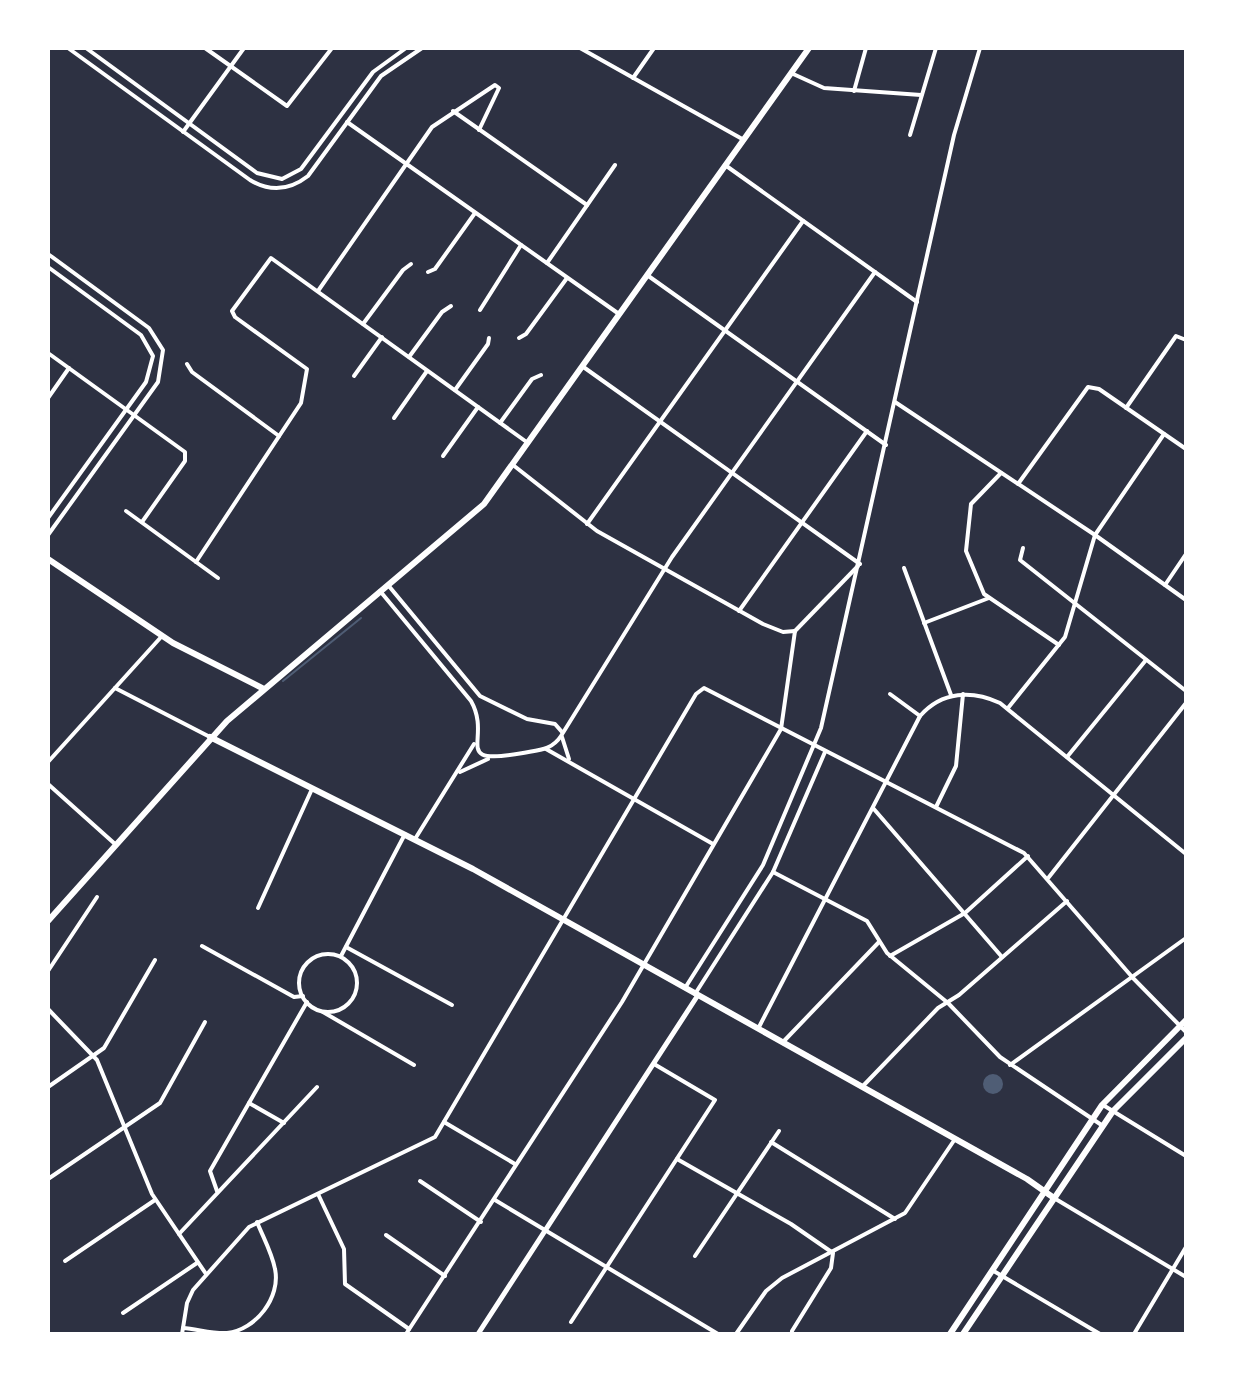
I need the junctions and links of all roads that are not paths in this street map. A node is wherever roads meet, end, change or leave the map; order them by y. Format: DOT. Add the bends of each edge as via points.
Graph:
graph roads {
  1 [pos="68,48"];
  2 [pos="86,48"];
  3 [pos="205,48"];
  4 [pos="244,48"];
  5 [pos="332,48"];
  6 [pos="406,48"];
  7 [pos="422,48"];
  8 [pos="580,48"];
  9 [pos="654,48"];
  10 [pos="809,48"];
  11 [pos="866,48"];
  12 [pos="936,48"];
  13 [pos="980,48"];
  14 [pos="231,67"];
  15 [pos="791,73"];
  16 [pos="633,78"];
  17 [pos="854,91"];
  18 [pos="921,95"];
  19 [pos="453,111"];
  20 [pos="340,116"];
  21 [pos="347,121"];
  22 [pos="189,124"];
  23 [pos="479,130"];
  24 [pos="183,132"];
  25 [pos="910,135"];
  26 [pos="744,140"];
  27 [pos="406,164"];
  28 [pos="615,165"];
  29 [pos="725,165"];
  30 [pos="587,205"];
  31 [pos="475,213"];
  32 [pos="803,221"];
  33 [pos="521,245"];
  34 [pos="48,254"];
  35 [pos="547,263"];
  36 [pos="411,264"];
  37 [pos="48,267"];
  38 [pos="428,272"];
  39 [pos="875,272"];
  40 [pos="647,275"];
  41 [pos="567,278"];
  42 [pos="318,291"];
  43 [pos="917,302"];
  44 [pos="451,306"];
  45 [pos="480,310"];
  46 [pos="619,314"];
  47 [pos="363,324"];
  48 [pos="725,331"];
  49 [pos="382,337"];
  50 [pos="489,338"];
  51 [pos="519,338"];
  52 [pos="1186,340"];
  53 [pos="48,353"];
  54 [pos="409,357"];
  55 [pos="187,364"];
  56 [pos="582,366"];
  57 [pos="69,368"];
  58 [pos="428,370"];
  59 [pos="541,375"];
  60 [pos="354,376"];
  61 [pos="797,381"];
  62 [pos="455,390"];
  63 [pos="48,398"];
  64 [pos="895,402"];
  65 [pos="478,407"];
  66 [pos="1126,408"];
  67 [pos="127,410"];
  68 [pos="134,415"];
  69 [pos="394,418"];
  70 [pos="660,422"];
  71 [pos="500,423"];
  72 [pos="867,431"];
  73 [pos="1164,434"];
  74 [pos="279,436"];
  75 [pos="528,443"];
  76 [pos="886,445"];
  77 [pos="1186,449"];
  78 [pos="443,456"];
  79 [pos="513,465"];
  80 [pos="731,473"];
  81 [pos="1001,473"];
  82 [pos="1018,484"];
  83 [pos="126,511"];
  84 [pos="48,518"];
  85 [pos="142,522"];
  86 [pos="802,523"];
  87 [pos="587,524"];
  88 [pos="48,535"];
  89 [pos="1095,535"];
  90 [pos="1023,548"];
  91 [pos="1186,554"];
  92 [pos="48,559"];
  93 [pos="196,562"];
  94 [pos="860,564"];
  95 [pos="904,568"];
  96 [pos="665,569"];
  97 [pos="218,578"];
  98 [pos="388,585"];
  99 [pos="1165,585"];
  100 [pos="380,591"];
  101 [pos="989,598"];
  102 [pos="1186,600"];
  103 [pos="1075,603"];
  104 [pos="739,611"];
  105 [pos="924,623"];
  106 [pos="795,631"];
  107 [pos="428,633"];
  108 [pos="162,636"];
  109 [pos="421,640"];
  110 [pos="1059,645"];
  111 [pos="1146,660"];
  112 [pos="115,688"];
  113 [pos="262,688"];
  114 [pos="1186,691"];
  115 [pos="890,694"];
  116 [pos="963,694"];
  117 [pos="951,695"];
  118 [pos="485,699"];
  119 [pos="1186,703"];
  120 [pos="1008,708"];
  121 [pos="476,709"];
  122 [pos="920,716"];
  123 [pos="569,718"];
  124 [pos="555,724"];
  125 [pos="781,729"];
  126 [pos="562,734"];
  127 [pos="210,737"];
  128 [pos="476,742"];
  129 [pos="814,747"];
  130 [pos="546,749"];
  131 [pos="825,752"];
  132 [pos="1067,757"];
  133 [pos="492,758"];
  134 [pos="571,761"];
  135 [pos="48,762"];
  136 [pos="455,776"];
  137 [pos="886,781"];
  138 [pos="48,784"];
  139 [pos="312,789"];
  140 [pos="1115,797"];
  141 [pos="634,798"];
  142 [pos="873,807"];
  143 [pos="936,807"];
  144 [pos="405,834"];
  145 [pos="415,839"];
  146 [pos="115,844"];
  147 [pos="713,844"];
  148 [pos="1186,854"];
  149 [pos="1028,856"];
  150 [pos="773,872"];
  151 [pos="1048,878"];
  152 [pos="97,897"];
  153 [pos="825,899"];
  154 [pos="1067,901"];
  155 [pos="258,908"];
  156 [pos="965,913"];
  157 [pos="562,919"];
  158 [pos="48,921"];
  159 [pos="1186,938"];
  160 [pos="879,942"];
  161 [pos="202,946"];
  162 [pos="346,947"];
  163 [pos="341,956"];
  164 [pos="890,956"];
  165 [pos="1002,957"];
  166 [pos="155,960"];
  167 [pos="643,964"];
  168 [pos="48,971"];
  169 [pos="1133,978"];
  170 [pos="685,988"];
  171 [pos="697,994"];
  172 [pos="303,996"];
  173 [pos="307,1002"];
  174 [pos="948,1003"];
  175 [pos="452,1005"];
  176 [pos="48,1009"];
  177 [pos="322,1011"];
  178 [pos="205,1022"];
  179 [pos="1183,1023"];
  180 [pos="758,1030"];
  181 [pos="1186,1035"];
  182 [pos="782,1043"];
  183 [pos="94,1056"];
  184 [pos="654,1064"];
  185 [pos="414,1065"];
  186 [pos="1010,1065"];
  187 [pos="48,1087"];
  188 [pos="317,1087"];
  189 [pos="862,1087"];
  190 [pos="249,1103"];
  191 [pos="1102,1105"];
  192 [pos="1113,1111"];
  193 [pos="1093,1118"];
  194 [pos="444,1122"];
  195 [pos="284,1123"];
  196 [pos="127,1126"];
  197 [pos="1103,1126"];
  198 [pos="779,1131"];
  199 [pos="955,1139"];
  200 [pos="771,1142"];
  201 [pos="1186,1156"];
  202 [pos="677,1159"];
  203 [pos="515,1164"];
  204 [pos="48,1179"];
  205 [pos="420,1181"];
  206 [pos="217,1191"];
  207 [pos="1045,1192"];
  208 [pos="318,1194"];
  209 [pos="737,1194"];
  210 [pos="1054,1198"];
  211 [pos="155,1200"];
  212 [pos="495,1200"];
  213 [pos="896,1220"];
  214 [pos="257,1222"];
  215 [pos="481,1222"];
  216 [pos="546,1230"];
  217 [pos="178,1235"];
  218 [pos="386,1235"];
  219 [pos="1186,1247"];
  220 [pos="833,1253"];
  221 [pos="695,1256"];
  222 [pos="65,1261"];
  223 [pos="198,1263"];
  224 [pos="606,1267"];
  225 [pos="992,1270"];
  226 [pos="1172,1270"];
  227 [pos="206,1274"];
  228 [pos="445,1276"];
  229 [pos="1002,1276"];
  230 [pos="1186,1277"];
  231 [pos="123,1313"];
  232 [pos="571,1322"];
  233 [pos="183,1331"];
  234 [pos="792,1331"];
  235 [pos="408,1332"];
  236 [pos="478,1334"];
  237 [pos="718,1334"];
  238 [pos="736,1334"];
  239 [pos="950,1334"];
  240 [pos="963,1334"];
  241 [pos="1100,1334"];
  242 [pos="1134,1334"];
  1 -- 24 [label="street"];
  2 -- 22 [label="street"];
  3 -- 14 [label="street"];
  4 -- 14 [label="street"];
  5 -- 14 [label="street" via="292,103 284,106"];
  6 -- 20 [label="street" via="377,68"];
  7 -- 21 [label="street" via="384,73"];
  8 -- 16 [label="street"];
  9 -- 16 [label="street"];
  10 -- 15 [label="main road"];
  11 -- 17 [label="street"];
  12 -- 18 [label="street"];
  13 -- 43 [label="street" via="954,135"];
  14 -- 22 [label="street"];
  15 -- 17 [label="street" via="824,88"];
  15 -- 26 [label="main road"];
  16 -- 26 [label="street"];
  17 -- 18 [label="street"];
  18 -- 25 [label="street"];
  19 -- 23 [label="street"];
  19 -- 23 [label="street" via="495,85 499,88"];
  19 -- 27 [label="street" via="435,123"];
  20 -- 21 [label="street"];
  20 -- 22 [label="street" via="301,169 282,179 257,173"];
  21 -- 24 [label="street" via="308,176 273,189 250,180"];
  21 -- 27 [label="street"];
  22 -- 24 [label="street"];
  23 -- 30 [label="street"];
  26 -- 29 [label="main road"];
  27 -- 31 [label="street"];
  27 -- 42 [label="street"];
  28 -- 30 [label="street"];
  29 -- 32 [label="street"];
  29 -- 40 [label="main road"];
  30 -- 35 [label="street"];
  31 -- 33 [label="street"];
  31 -- 38 [label="street"];
  32 -- 39 [label="street"];
  32 -- 48 [label="street"];
  33 -- 35 [label="street"];
  33 -- 45 [label="street"];
  34 -- 68 [label="street" via="149,328 161,343 160,376"];
  35 -- 41 [label="street"];
  36 -- 47 [label="street"];
  37 -- 67 [label="street" via="141,335 150,348 149,377"];
  39 -- 43 [label="street"];
  39 -- 61 [label="street"];
  40 -- 46 [label="main road"];
  40 -- 48 [label="street"];
  41 -- 46 [label="street"];
  41 -- 51 [label="street"];
  42 -- 47 [label="street"];
  42 -- 74 [label="street" via="274,258 232,311 307,369 301,403"];
  43 -- 64 [label="street"];
  44 -- 54 [label="street"];
  46 -- 56 [label="main road"];
  47 -- 49 [label="street"];
  48 -- 61 [label="street"];
  48 -- 70 [label="street"];
  49 -- 54 [label="street"];
  49 -- 60 [label="street"];
  50 -- 62 [label="street"];
  52 -- 66 [label="street" via="1176,336"];
  53 -- 57 [label="street"];
  54 -- 58 [label="street"];
  55 -- 74 [label="street"];
  56 -- 70 [label="street"];
  56 -- 75 [label="main road"];
  57 -- 63 [label="street"];
  57 -- 67 [label="street"];
  58 -- 62 [label="street"];
  58 -- 69 [label="street"];
  59 -- 71 [label="street" via="532,379"];
  61 -- 72 [label="street"];
  61 -- 80 [label="street"];
  62 -- 65 [label="street"];
  64 -- 76 [label="street"];
  64 -- 81 [label="street"];
  65 -- 71 [label="street"];
  65 -- 78 [label="street"];
  66 -- 73 [label="street"];
  66 -- 82 [label="street" via="1094,387 1082,393"];
  67 -- 68 [label="street"];
  67 -- 84 [label="street"];
  68 -- 85 [label="street" via="187,458"];
  68 -- 88 [label="street"];
  70 -- 80 [label="street"];
  70 -- 87 [label="street"];
  71 -- 75 [label="street"];
  72 -- 76 [label="street"];
  72 -- 86 [label="street"];
  73 -- 77 [label="street"];
  73 -- 89 [label="street"];
  74 -- 93 [label="street"];
  75 -- 79 [label="main road"];
  76 -- 94 [label="street"];
  79 -- 87 [label="street"];
  79 -- 98 [label="main road" via="480,509"];
  80 -- 86 [label="street"];
  80 -- 96 [label="street"];
  81 -- 82 [label="street"];
  81 -- 101 [label="street" via="974,498 966,538 980,588"];
  82 -- 89 [label="street"];
  83 -- 85 [label="street"];
  85 -- 93 [label="street"];
  86 -- 94 [label="street"];
  86 -- 104 [label="street"];
  87 -- 96 [label="street"];
  89 -- 99 [label="street"];
  89 -- 103 [label="street"];
  90 -- 103 [label="street" via="1020,560"];
  91 -- 99 [label="street"];
  92 -- 108 [label="main road"];
  93 -- 97 [label="street"];
  94 -- 106 [label="street"];
  94 -- 129 [label="street"];
  95 -- 105 [label="street"];
  96 -- 104 [label="street"];
  96 -- 123 [label="street"];
  98 -- 100 [label="main road"];
  98 -- 107 [label="street"];
  99 -- 102 [label="street"];
  100 -- 109 [label="street"];
  100 -- 113 [label="main road"];
  101 -- 105 [label="street"];
  101 -- 110 [label="street"];
  103 -- 110 [label="street"];
  103 -- 111 [label="street"];
  104 -- 106 [label="street" via="774,629"];
  105 -- 117 [label="street"];
  106 -- 125 [label="street"];
  107 -- 109 [label="street"];
  107 -- 118 [label="street"];
  108 -- 112 [label="street"];
  108 -- 113 [label="main road"];
  109 -- 121 [label="street"];
  110 -- 120 [label="street"];
  111 -- 114 [label="street"];
  111 -- 132 [label="street"];
  112 -- 127 [label="street"];
  112 -- 135 [label="street"];
  113 -- 127 [label="main road"];
  115 -- 122 [label="street"];
  116 -- 117 [label="street"];
  116 -- 120 [label="street"];
  116 -- 143 [label="street" via="956,766"];
  117 -- 122 [label="street"];
  118 -- 121 [label="street"];
  118 -- 124 [label="street" via="527,719"];
  119 -- 140 [label="street"];
  120 -- 132 [label="street"];
  121 -- 128 [label="street"];
  122 -- 137 [label="street"];
  123 -- 124 [label="street"];
  123 -- 126 [label="street"];
  124 -- 126 [label="street"];
  125 -- 129 [label="street"];
  125 -- 141 [label="street" via="704,688"];
  125 -- 147 [label="street"];
  126 -- 130 [label="street"];
  126 -- 134 [label="street"];
  127 -- 139 [label="main road"];
  127 -- 146 [label="main road"];
  128 -- 133 [label="street" via="481,754"];
  128 -- 136 [label="street"];
  129 -- 131 [label="street"];
  129 -- 170 [label="street" via="763,865"];
  130 -- 133 [label="street"];
  130 -- 134 [label="street"];
  131 -- 137 [label="street"];
  131 -- 150 [label="street"];
  132 -- 140 [label="street"];
  133 -- 136 [label="street"];
  134 -- 141 [label="street"];
  136 -- 145 [label="street"];
  137 -- 142 [label="street"];
  137 -- 143 [label="street"];
  138 -- 146 [label="street"];
  139 -- 144 [label="main road"];
  139 -- 155 [label="street"];
  140 -- 148 [label="street"];
  140 -- 151 [label="street"];
  141 -- 147 [label="street"];
  141 -- 157 [label="street"];
  142 -- 153 [label="street"];
  142 -- 156 [label="street"];
  143 -- 149 [label="street"];
  144 -- 145 [label="main road"];
  144 -- 162 [label="street"];
  145 -- 157 [label="main road"];
  146 -- 158 [label="main road"];
  147 -- 167 [label="street"];
  149 -- 151 [label="street"];
  149 -- 156 [label="street"];
  150 -- 153 [label="street"];
  150 -- 171 [label="street"];
  151 -- 154 [label="street"];
  152 -- 168 [label="street"];
  153 -- 160 [label="street" via="867,921"];
  153 -- 180 [label="street"];
  154 -- 165 [label="street"];
  154 -- 169 [label="street"];
  156 -- 164 [label="street"];
  156 -- 165 [label="street"];
  157 -- 167 [label="main road"];
  157 -- 194 [label="street"];
  159 -- 169 [label="street"];
  160 -- 164 [label="street"];
  160 -- 182 [label="street"];
  161 -- 172 [label="street" via="294,997"];
  162 -- 163 [label="street"];
  162 -- 175 [label="street"];
  163 -- 172 [label="street" via="328,953 310,960 300,977"];
  163 -- 177 [label="street" via="355,971 356,992 342,1008"];
  164 -- 174 [label="street"];
  165 -- 174 [label="street"];
  166 -- 183 [label="street" via="104,1048"];
  167 -- 170 [label="main road"];
  167 -- 203 [label="street"];
  169 -- 179 [label="street"];
  169 -- 186 [label="street"];
  170 -- 171 [label="main road"];
  171 -- 180 [label="main road"];
  171 -- 184 [label="street"];
  172 -- 173 [label="street"];
  173 -- 177 [label="street"];
  173 -- 190 [label="street"];
  174 -- 186 [label="street"];
  174 -- 189 [label="street"];
  176 -- 183 [label="street"];
  177 -- 185 [label="street"];
  178 -- 196 [label="street" via="160,1103"];
  179 -- 181 [label="street"];
  179 -- 191 [label="main road"];
  180 -- 182 [label="main road"];
  181 -- 192 [label="main road"];
  182 -- 189 [label="main road"];
  183 -- 187 [label="street"];
  183 -- 196 [label="street"];
  184 -- 202 [label="street" via="715,1100"];
  184 -- 216 [label="street"];
  186 -- 193 [label="street"];
  188 -- 195 [label="street"];
  189 -- 199 [label="main road"];
  190 -- 195 [label="street"];
  190 -- 206 [label="street" via="210,1171"];
  191 -- 192 [label="street"];
  191 -- 193 [label="main road"];
  192 -- 197 [label="main road"];
  192 -- 201 [label="street"];
  193 -- 197 [label="street"];
  193 -- 207 [label="main road"];
  194 -- 203 [label="street"];
  194 -- 208 [label="street" via="430,1142"];
  195 -- 206 [label="street"];
  196 -- 204 [label="street"];
  196 -- 211 [label="street"];
  197 -- 210 [label="main road"];
  198 -- 200 [label="street"];
  199 -- 207 [label="main road"];
  199 -- 213 [label="street" via="920,1195"];
  200 -- 209 [label="street"];
  200 -- 213 [label="street"];
  202 -- 209 [label="street"];
  202 -- 224 [label="street"];
  203 -- 212 [label="street"];
  205 -- 215 [label="street"];
  206 -- 217 [label="street"];
  207 -- 210 [label="main road"];
  207 -- 225 [label="main road"];
  208 -- 214 [label="street"];
  208 -- 235 [label="street" via="344,1249 345,1284"];
  209 -- 220 [label="street"];
  209 -- 221 [label="street"];
  210 -- 226 [label="street"];
  210 -- 229 [label="main road"];
  211 -- 217 [label="street"];
  211 -- 222 [label="street"];
  212 -- 215 [label="street"];
  212 -- 216 [label="street"];
  213 -- 220 [label="street"];
  214 -- 227 [label="street"];
  214 -- 233 [label="street" via="276,1271 264,1311 227,1333"];
  215 -- 228 [label="street"];
  216 -- 224 [label="street"];
  216 -- 236 [label="street"];
  217 -- 223 [label="street"];
  218 -- 228 [label="street"];
  219 -- 226 [label="street"];
  220 -- 234 [label="street" via="831,1268"];
  220 -- 238 [label="street" via="766,1291"];
  223 -- 227 [label="street"];
  223 -- 231 [label="street"];
  224 -- 232 [label="street"];
  224 -- 237 [label="street"];
  225 -- 229 [label="street"];
  225 -- 239 [label="main road"];
  226 -- 230 [label="street"];
  226 -- 242 [label="street"];
  227 -- 233 [label="street" via="190,1296"];
  228 -- 235 [label="street"];
  229 -- 240 [label="main road"];
  229 -- 241 [label="street"];
}
